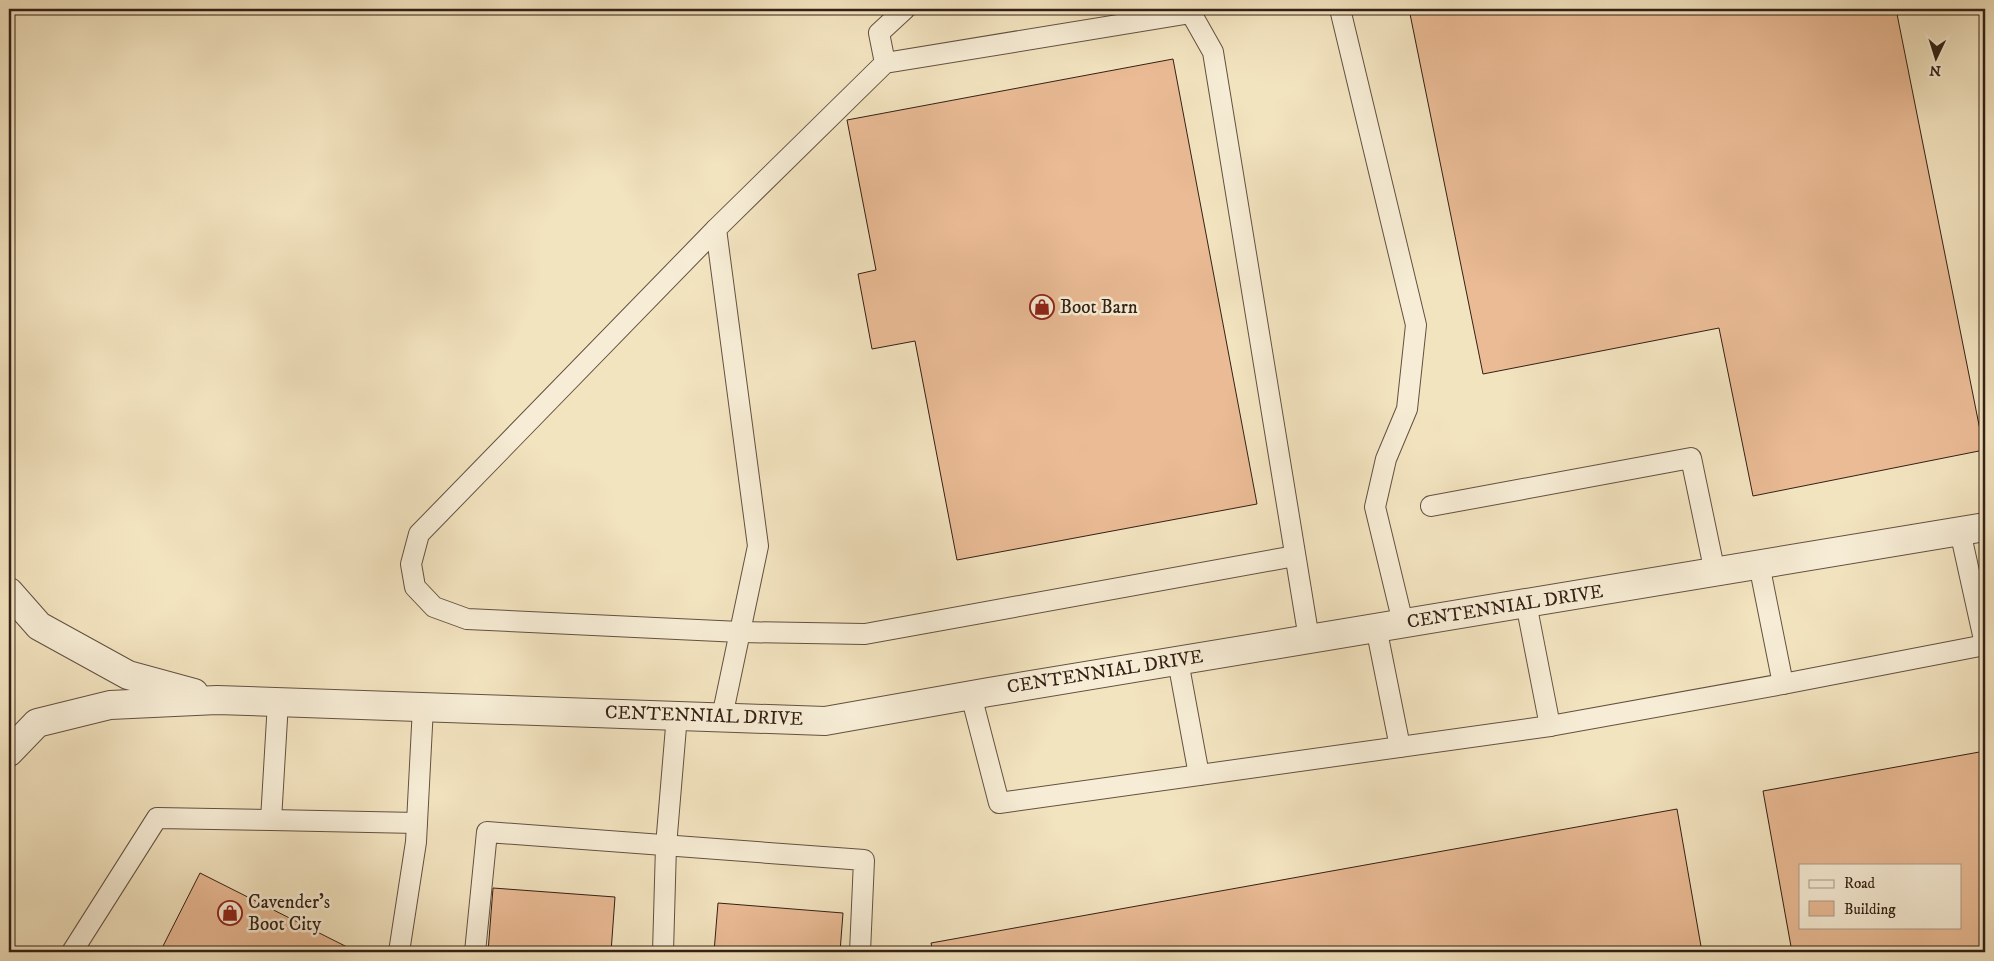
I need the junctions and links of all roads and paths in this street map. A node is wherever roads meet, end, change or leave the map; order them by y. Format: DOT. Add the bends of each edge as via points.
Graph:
graph roads {
  1 [pos="905,9"];
  2 [pos="1340,9"];
  3 [pos="1191,12"];
  4 [pos="885,63"];
  5 [pos="716,229"];
  6 [pos="1431,506"];
  7 [pos="1972,529"];
  8 [pos="1296,556"];
  9 [pos="1759,564"];
  10 [pos="1715,572"];
  11 [pos="9,592"];
  12 [pos="1526,603"];
  13 [pos="1403,623"];
  14 [pos="1376,627"];
  15 [pos="740,632"];
  16 [pos="1309,639"];
  17 [pos="1985,644"];
  18 [pos="1178,661"];
  19 [pos="1783,684"];
  20 [pos="971,695"];
  21 [pos="217,700"];
  22 [pos="278,702"];
  23 [pos="423,707"];
  24 [pos="677,715"];
  25 [pos="722,717"];
  26 [pos="1550,726"];
  27 [pos="1400,748"];
  28 [pos="9,752"];
  29 [pos="1199,775"];
  30 [pos="271,820"];
  31 [pos="417,822"];
  32 [pos="666,846"];
  33 [pos="72,952"];
  34 [pos="399,952"];
  35 [pos="475,952"];
  36 [pos="663,952"];
  37 [pos="860,952"];
  1 -- 4 [label="lane" via="879,33"];
  2 -- 13 [label="lane" via="1416,325 1407,409 1386,459 1375,507"];
  3 -- 4 [label="lane"];
  3 -- 8 [label="lane" via="1214,52"];
  4 -- 5 [label="lane"];
  5 -- 15 [label="lane" via="758,546"];
  5 -- 15 [label="lane" via="419,534 411,564 415,587 434,608 467,619"];
  6 -- 10 [label="lane" via="1691,458"];
  7 -- 9 [label="street, CENTENNIAL DRIVE"];
  7 -- 17 [label="lane"];
  8 -- 15 [label="lane" via="865,634"];
  8 -- 16 [label="lane"];
  9 -- 10 [label="street, CENTENNIAL DRIVE"];
  9 -- 19 [label="lane"];
  10 -- 12 [label="street, CENTENNIAL DRIVE"];
  11 -- 21 [label="street, CENTENNIAL DRIVE" via="39,626 128,675"];
  12 -- 13 [label="street, CENTENNIAL DRIVE"];
  12 -- 26 [label="lane"];
  13 -- 14 [label="street, CENTENNIAL DRIVE"];
  14 -- 16 [label="street, CENTENNIAL DRIVE"];
  14 -- 27 [label="lane"];
  15 -- 25 [label="lane"];
  16 -- 18 [label="street, CENTENNIAL DRIVE"];
  17 -- 19 [label="lane"];
  18 -- 20 [label="street, CENTENNIAL DRIVE"];
  18 -- 29 [label="lane"];
  19 -- 26 [label="lane"];
  20 -- 25 [label="street, CENTENNIAL DRIVE" via="825,720"];
  20 -- 29 [label="lane" via="999,803"];
  21 -- 22 [label="street, CENTENNIAL DRIVE"];
  21 -- 28 [label="street, CENTENNIAL DRIVE" via="110,705 37,723"];
  22 -- 23 [label="street, CENTENNIAL DRIVE"];
  22 -- 30 [label="lane"];
  23 -- 24 [label="street, CENTENNIAL DRIVE"];
  23 -- 31 [label="lane"];
  24 -- 25 [label="street, CENTENNIAL DRIVE"];
  24 -- 32 [label="lane"];
  26 -- 27 [label="lane"];
  27 -- 29 [label="lane"];
  30 -- 31 [label="lane"];
  30 -- 33 [label="lane" via="157,818"];
  31 -- 34 [label="lane"];
  32 -- 35 [label="lane" via="487,832"];
  32 -- 36 [label="lane"];
  32 -- 37 [label="lane" via="864,860"];
}
